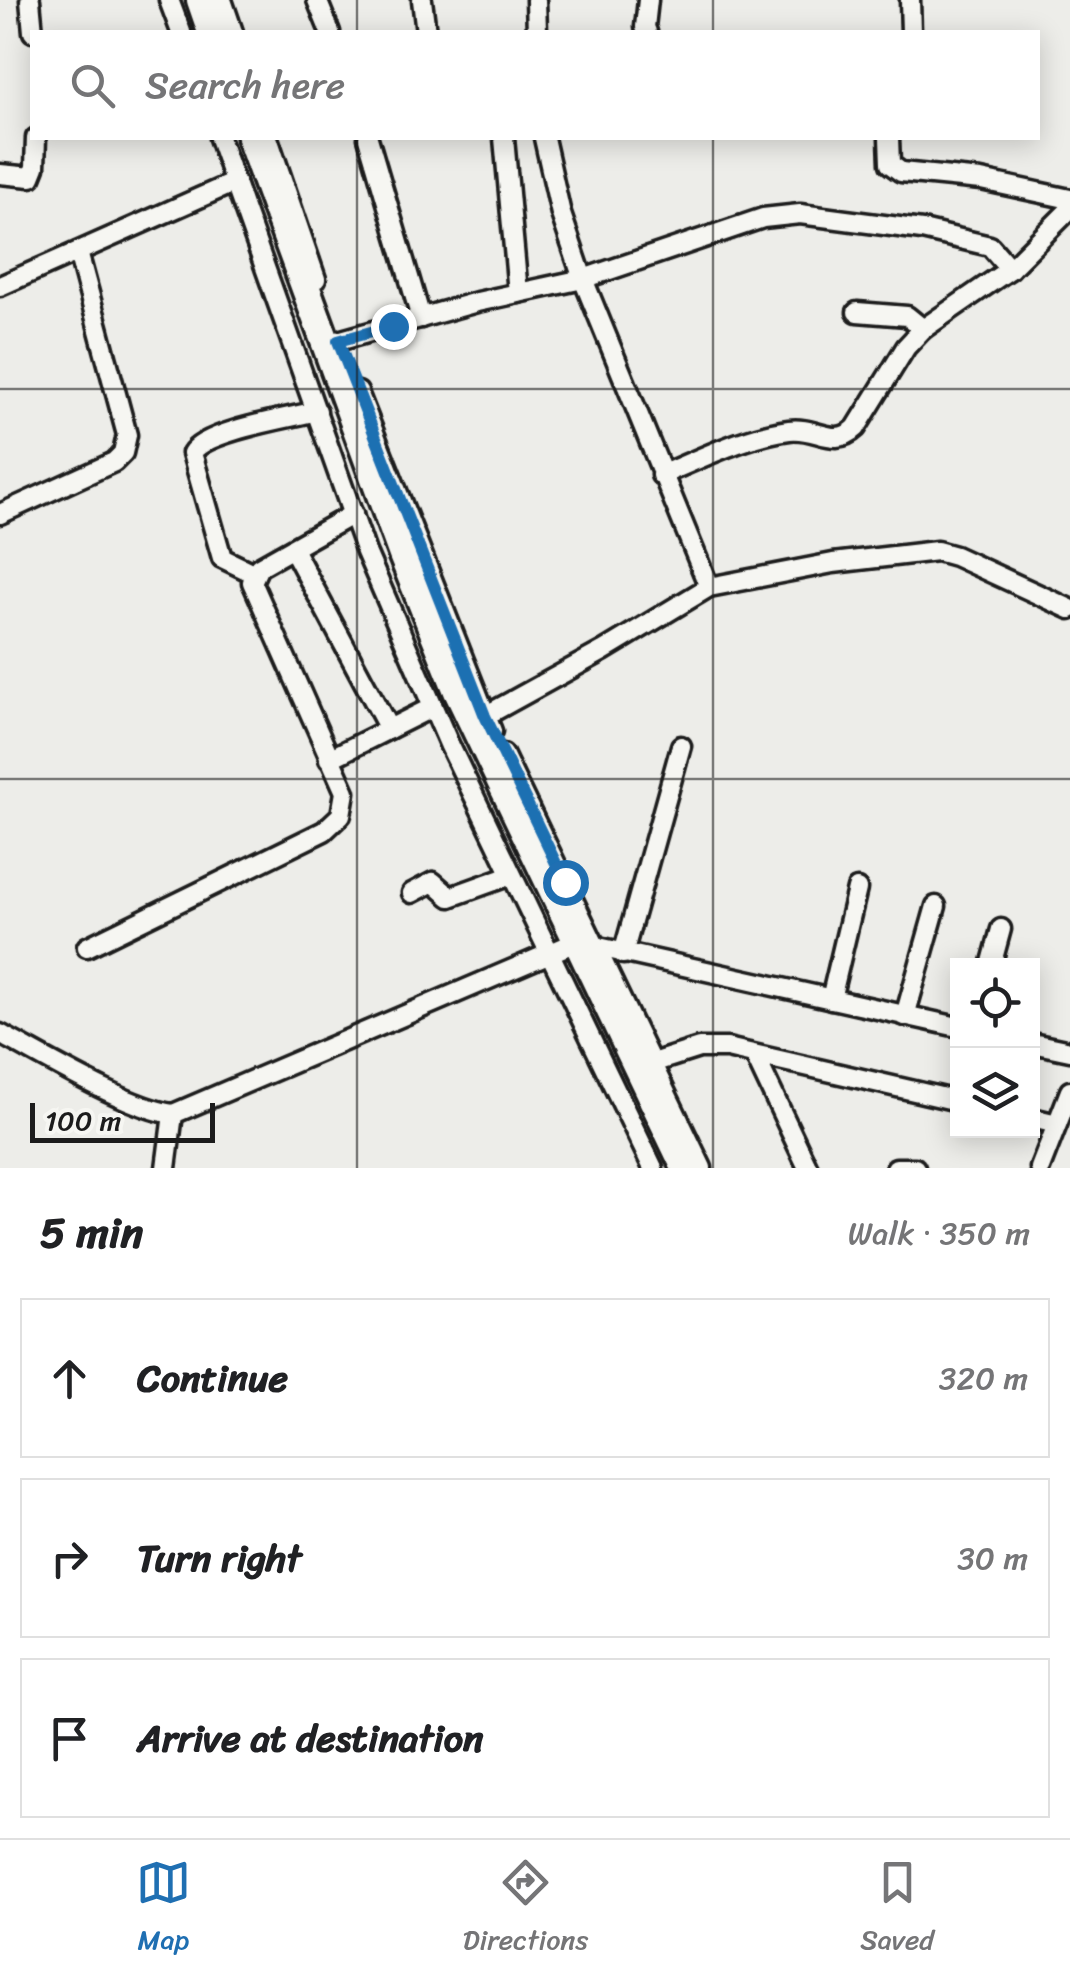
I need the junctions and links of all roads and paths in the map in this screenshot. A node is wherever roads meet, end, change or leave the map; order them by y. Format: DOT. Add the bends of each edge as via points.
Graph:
graph roads {
  1 [pos="30,0"];
  2 [pos="169,0"];
  3 [pos="184,0"];
  4 [pos="200,0"];
  5 [pos="222,0"];
  6 [pos="317,0"];
  7 [pos="422,0"];
  8 [pos="536,0"];
  9 [pos="648,0"];
  10 [pos="910,0"];
  11 [pos="33,30"];
  12 [pos="180,30"];
  13 [pos="195,30"];
  14 [pos="211,30"];
  15 [pos="231,30"];
  16 [pos="329,30"];
  17 [pos="426,30"];
  18 [pos="536,30"];
  19 [pos="647,30"];
  20 [pos="911,30"];
  21 [pos="36,140"];
  22 [pos="220,140"];
  23 [pos="235,140"];
  24 [pos="251,140"];
  25 [pos="269,140"];
  26 [pos="369,140"];
  27 [pos="504,140"];
  28 [pos="544,140"];
  29 [pos="889,140"];
  30 [pos="0,174"];
  31 [pos="235,182"];
  32 [pos="1070,199"];
  33 [pos="1070,209"];
  34 [pos="78,252"];
  35 [pos="1010,269"];
  36 [pos="582,279"];
  37 [pos="0,286"];
  38 [pos="518,293"];
  39 [pos="857,312"];
  40 [pos="420,318"];
  41 [pos="923,329"];
  42 [pos="338,341"];
  43 [pos="317,411"];
  44 [pos="661,475"];
  45 [pos="0,514"];
  46 [pos="353,514"];
  47 [pos="293,549"];
  48 [pos="255,574"];
  49 [pos="709,587"];
  50 [pos="1070,609"];
  51 [pos="433,707"];
  52 [pos="485,716"];
  53 [pos="388,729"];
  54 [pos="682,746"];
  55 [pos="329,758"];
  56 [pos="511,875"];
  57 [pos="857,890"];
  58 [pos="412,893"];
  59 [pos="936,906"];
  60 [pos="1000,929"];
  61 [pos="87,948"];
  62 [pos="571,949"];
  63 [pos="623,954"];
  64 [pos="993,958"];
  65 [pos="830,999"];
  66 [pos="905,1016"];
  67 [pos="950,1025"];
  68 [pos="0,1034"];
  69 [pos="1040,1045"];
  70 [pos="1070,1051"];
  71 [pos="755,1056"];
  72 [pos="652,1062"];
  73 [pos="1070,1092"];
  74 [pos="950,1100"];
  75 [pos="173,1114"];
  76 [pos="1040,1120"];
  77 [pos="1057,1124"];
  78 [pos="166,1168"];
  79 [pos="653,1168"];
  80 [pos="668,1168"];
  81 [pos="686,1168"];
  82 [pos="702,1168"];
  83 [pos="808,1168"];
  84 [pos="896,1168"];
  85 [pos="914,1168"];
  86 [pos="1040,1168"];
  1 -- 11 [label="street"];
  2 -- 12 [label="street"];
  3 -- 13 [label="highway"];
  4 -- 14 [label="highway"];
  5 -- 15 [label="street"];
  6 -- 16 [label="street"];
  7 -- 17 [label="street"];
  8 -- 18 [label="street"];
  9 -- 19 [label="street"];
  10 -- 20 [label="street"];
  21 -- 30 [label="street" via="31,176"];
  22 -- 31 [label="street"];
  23 -- 62 [label="highway" via="436,679"];
  24 -- 62 [label="highway" via="403,555"];
  25 -- 42 [label="street"];
  26 -- 40 [label="street"];
  27 -- 38 [label="street"];
  28 -- 36 [label="street"];
  29 -- 32 [label="street" via="890,164 901,172"];
  31 -- 34 [label="street"];
  31 -- 43 [label="street"];
  33 -- 35 [label="street"];
  34 -- 37 [label="street"];
  34 -- 45 [label="street" via="127,446 114,462"];
  35 -- 36 [label="street" via="990,246 800,214 734,226"];
  35 -- 41 [label="street"];
  36 -- 38 [label="street"];
  36 -- 44 [label="street"];
  38 -- 40 [label="street"];
  39 -- 41 [label="street" via="907,316"];
  40 -- 42 [label="street"];
  41 -- 44 [label="street" via="847,437 792,429"];
  42 -- 52 [label="street"];
  43 -- 46 [label="street"];
  43 -- 48 [label="street" via="193,449 222,558"];
  44 -- 49 [label="street"];
  46 -- 47 [label="street"];
  46 -- 51 [label="street"];
  47 -- 48 [label="street"];
  47 -- 53 [label="street"];
  48 -- 55 [label="street" via="254,592"];
  49 -- 50 [label="street" via="834,562 937,551"];
  49 -- 52 [label="street"];
  51 -- 53 [label="street"];
  51 -- 56 [label="street"];
  52 -- 62 [label="street"];
  53 -- 55 [label="street"];
  54 -- 63 [label="street"];
  55 -- 61 [label="street" via="345,792 336,822"];
  56 -- 58 [label="street" via="450,897 432,882"];
  56 -- 62 [label="street"];
  57 -- 65 [label="street"];
  59 -- 66 [label="street"];
  60 -- 64 [label="street"];
  62 -- 63 [label="street"];
  62 -- 72 [label="street"];
  62 -- 75 [label="street"];
  62 -- 79 [label="street"];
  62 -- 80 [label="highway"];
  62 -- 81 [label="highway"];
  63 -- 65 [label="street"];
  65 -- 66 [label="street"];
  66 -- 67 [label="street"];
  68 -- 75 [label="street" via="104,1088"];
  69 -- 70 [label="street"];
  71 -- 72 [label="street" via="714,1046"];
  71 -- 74 [label="street"];
  71 -- 83 [label="street"];
  72 -- 82 [label="street"];
  73 -- 77 [label="street"];
  75 -- 78 [label="street"];
  76 -- 77 [label="street"];
  77 -- 86 [label="street"];
  84 -- 85 [label="street"];
}
